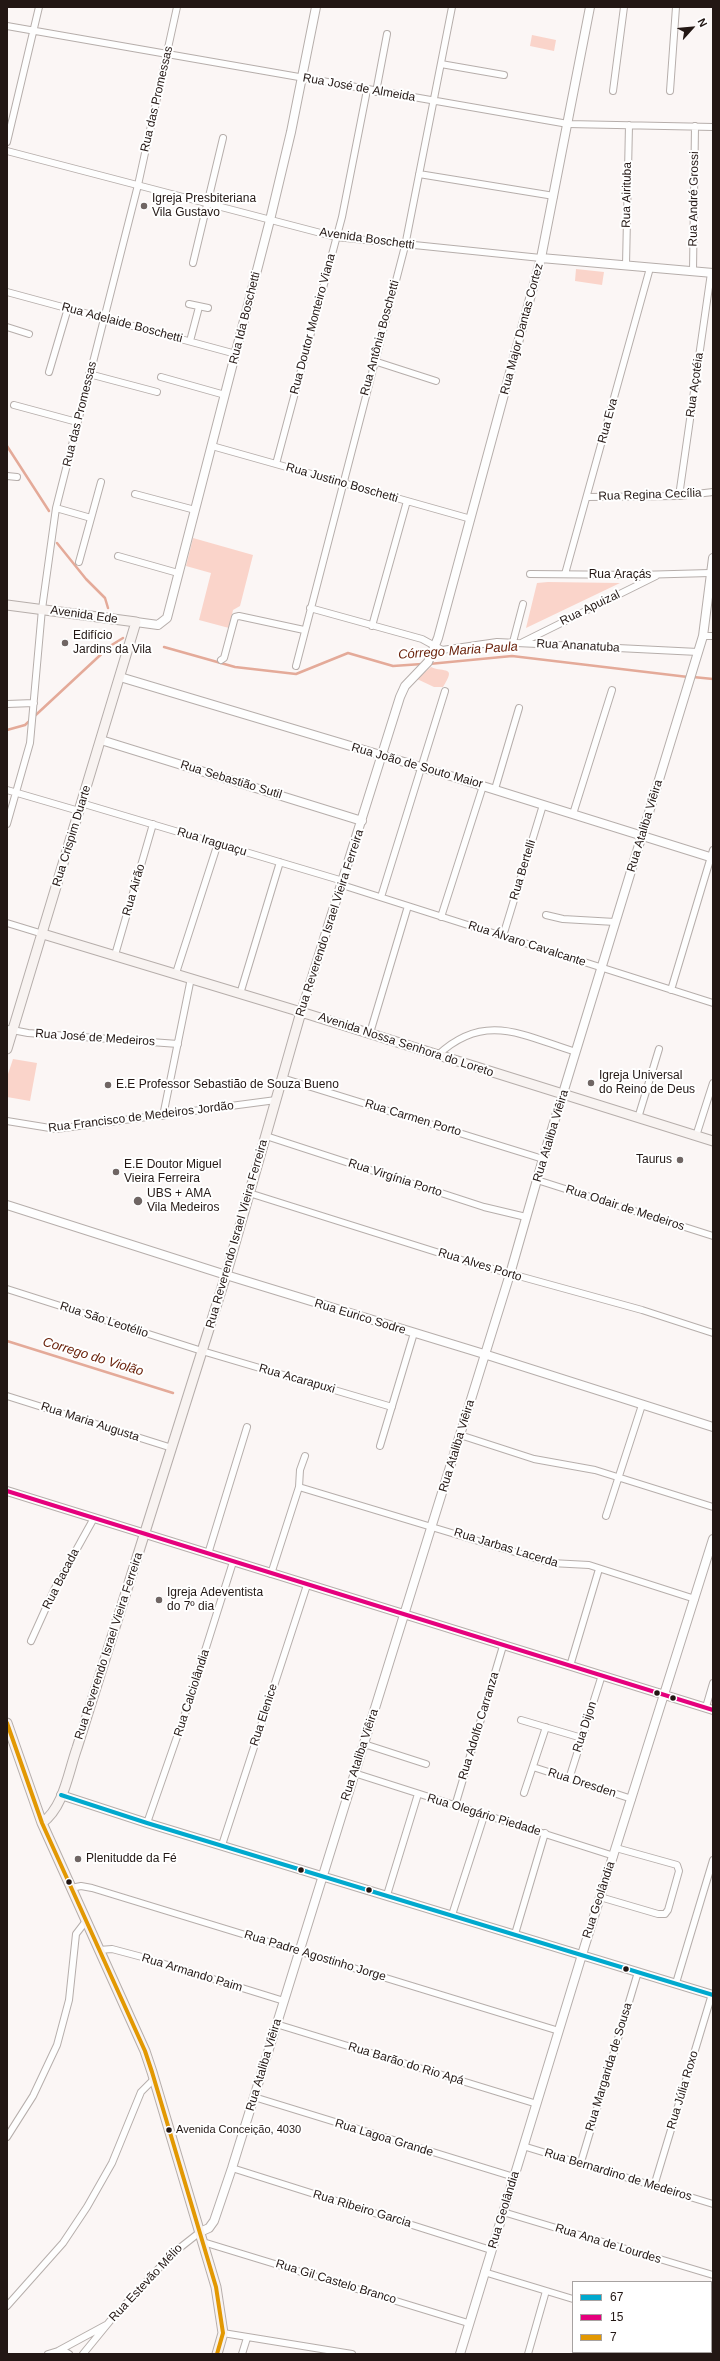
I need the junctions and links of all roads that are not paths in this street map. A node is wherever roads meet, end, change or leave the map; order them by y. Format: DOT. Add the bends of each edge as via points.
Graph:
graph roads {
  1 [pos="39,7"];
  2 [pos="177,7"];
  3 [pos="316,7"];
  4 [pos="452,7"];
  5 [pos="590,7"];
  6 [pos="624,7"];
  7 [pos="676,7"];
  8 [pos="7,26"];
  9 [pos="34,30"];
  10 [pos="387,34"];
  11 [pos="167,55"];
  12 [pos="440,64"];
  13 [pos="504,75"];
  14 [pos="302,78"];
  15 [pos="367,90"];
  16 [pos="613,91"];
  17 [pos="670,91"];
  18 [pos="376,92"];
  19 [pos="433,102"];
  20 [pos="568,124"];
  21 [pos="629,125"];
  22 [pos="695,126"];
  23 [pos="713,127"];
  24 [pos="223,138"];
  25 [pos="7,142"];
  26 [pos="7,151"];
  27 [pos="419,174"];
  28 [pos="138,185"];
  29 [pos="554,196"];
  30 [pos="207,204"];
  31 [pos="270,220"];
  32 [pos="336,237"];
  33 [pos="405,246"];
  34 [pos="541,258"];
  35 [pos="193,263"];
  36 [pos="626,265"];
  37 [pos="650,268"];
  38 [pos="693,271"];
  39 [pos="712,273"];
  40 [pos="7,292"];
  41 [pos="189,304"];
  42 [pos="199,307"];
  43 [pos="68,308"];
  44 [pos="208,308"];
  45 [pos="105,318"];
  46 [pos="7,327"];
  47 [pos="29,334"];
  48 [pos="190,341"];
  49 [pos="236,354"];
  50 [pos="374,361"];
  51 [pos="49,372"];
  52 [pos="89,374"];
  53 [pos="161,377"];
  54 [pos="436,381"];
  55 [pos="157,392"];
  56 [pos="225,395"];
  57 [pos="14,405"];
  58 [pos="77,422"];
  59 [pos="212,446"];
  60 [pos="276,464"];
  61 [pos="7,476"];
  62 [pos="16,477"];
  63 [pos="101,482"];
  64 [pos="342,483"];
  65 [pos="713,492"];
  66 [pos="135,494"];
  67 [pos="678,496"];
  68 [pos="587,497"];
  69 [pos="406,501"];
  70 [pos="56,508"];
  71 [pos="195,510"];
  72 [pos="91,518"];
  73 [pos="471,519"];
  74 [pos="118,556"];
  75 [pos="79,562"];
  76 [pos="712,565"];
  77 [pos="178,573"];
  78 [pos="530,574"];
  79 [pos="566,574"];
  80 [pos="659,575"];
  81 [pos="522,604"];
  82 [pos="7,605"];
  83 [pos="310,608"];
  84 [pos="42,609"];
  85 [pos="136,622"];
  86 [pos="160,624"];
  87 [pos="372,626"];
  88 [pos="304,630"];
  89 [pos="703,636"];
  90 [pos="713,636"];
  91 [pos="513,642"];
  92 [pos="521,643"];
  93 [pos="435,646"];
  94 [pos="698,652"];
  95 [pos="221,660"];
  96 [pos="296,666"];
  97 [pos="120,677"];
  98 [pos="612,690"];
  99 [pos="445,691"];
  100 [pos="34,703"];
  101 [pos="7,704"];
  102 [pos="519,708"];
  103 [pos="100,740"];
  104 [pos="381,756"];
  105 [pos="422,767"];
  106 [pos="483,786"];
  107 [pos="495,789"];
  108 [pos="7,790"];
  109 [pos="17,793"];
  110 [pos="544,805"];
  111 [pos="80,807"];
  112 [pos="573,814"];
  113 [pos="362,821"];
  114 [pos="7,824"];
  115 [pos="153,824"];
  116 [pos="642,835"];
  117 [pos="218,843"];
  118 [pos="712,855"];
  119 [pos="280,862"];
  120 [pos="342,883"];
  121 [pos="381,897"];
  122 [pos="408,906"];
  123 [pos="546,915"];
  124 [pos="441,917"];
  125 [pos="615,922"];
  126 [pos="7,923"];
  127 [pos="43,934"];
  128 [pos="503,936"];
  129 [pos="115,956"];
  130 [pos="601,968"];
  131 [pos="176,973"];
  132 [pos="191,978"];
  133 [pos="671,990"];
  134 [pos="240,994"];
  135 [pos="713,1003"];
  136 [pos="301,1012"];
  137 [pos="10,1030"];
  138 [pos="370,1033"];
  139 [pos="178,1044"];
  140 [pos="7,1049"];
  141 [pos="659,1049"];
  142 [pos="576,1052"];
  143 [pos="438,1055"];
  144 [pos="282,1078"];
  145 [pos="713,1083"];
  146 [pos="563,1094"];
  147 [pos="276,1100"];
  148 [pos="163,1116"];
  149 [pos="638,1118"];
  150 [pos="7,1121"];
  151 [pos="266,1136"];
  152 [pos="696,1136"];
  153 [pos="713,1141"];
  154 [pos="543,1159"];
  155 [pos="537,1180"];
  156 [pos="249,1193"];
  157 [pos="7,1205"];
  158 [pos="526,1217"];
  159 [pos="713,1236"];
  160 [pos="510,1274"];
  161 [pos="226,1276"];
  162 [pos="7,1289"];
  163 [pos="414,1333"];
  164 [pos="713,1333"];
  165 [pos="202,1351"];
  166 [pos="484,1354"];
  167 [pos="7,1396"];
  168 [pos="642,1405"];
  169 [pos="392,1407"];
  170 [pos="247,1427"];
  171 [pos="713,1427"];
  172 [pos="460,1435"];
  173 [pos="380,1446"];
  174 [pos="172,1448"];
  175 [pos="305,1456"];
  176 [pos="619,1477"];
  177 [pos="299,1488"];
  178 [pos="7,1491"];
  179 [pos="713,1507"];
  180 [pos="606,1516"];
  181 [pos="94,1518"];
  182 [pos="432,1526"];
  183 [pos="144,1535"];
  184 [pos="713,1539"];
  185 [pos="208,1554"];
  186 [pos="233,1562"];
  187 [pos="599,1569"];
  188 [pos="272,1574"];
  189 [pos="307,1585"];
  190 [pos="695,1599"];
  191 [pos="405,1616"];
  192 [pos="31,1641"];
  193 [pos="503,1646"];
  194 [pos="570,1666"];
  195 [pos="602,1676"];
  196 [pos="713,1683"];
  197 [pos="665,1695"];
  198 [pos="709,1708"];
  199 [pos="521,1720"];
  200 [pos="7,1723"];
  201 [pos="546,1727"];
  202 [pos="582,1738"];
  203 [pos="364,1744"];
  204 [pos="426,1764"];
  205 [pos="533,1767"];
  206 [pos="354,1774"];
  207 [pos="569,1779"];
  208 [pos="524,1793"];
  209 [pos="61,1794"];
  210 [pos="418,1794"];
  211 [pos="632,1799"];
  212 [pos="455,1806"];
  213 [pos="484,1816"];
  214 [pos="148,1823"];
  215 [pos="42,1824"];
  216 [pos="545,1833"];
  217 [pos="222,1845"];
  218 [pos="615,1852"];
  219 [pos="713,1860"];
  220 [pos="322,1876"];
  221 [pos="71,1888"];
  222 [pos="387,1895"];
  223 [pos="600,1897"];
  224 [pos="452,1915"];
  225 [pos="86,1921"];
  226 [pos="515,1934"];
  227 [pos="99,1950"];
  228 [pos="299,1950"];
  229 [pos="582,1955"];
  230 [pos="638,1972"];
  231 [pos="676,1983"];
  232 [pos="712,1995"];
  233 [pos="284,2001"];
  234 [pos="276,2024"];
  235 [pos="559,2031"];
  236 [pos="154,2079"];
  237 [pos="254,2097"];
  238 [pos="536,2104"];
  239 [pos="7,2137"];
  240 [pos="523,2146"];
  241 [pos="581,2162"];
  242 [pos="232,2168"];
  243 [pos="514,2177"];
  244 [pos="654,2186"];
  245 [pos="713,2204"];
  246 [pos="503,2212"];
  247 [pos="200,2232"];
  248 [pos="203,2242"];
  249 [pos="491,2250"];
  250 [pos="484,2272"];
  251 [pos="713,2275"];
  252 [pos="546,2291"];
  253 [pos="572,2299"];
  254 [pos="7,2306"];
  255 [pos="468,2323"];
  256 [pos="107,2325"];
  257 [pos="223,2333"];
  258 [pos="247,2338"];
  259 [pos="80,2339"];
  260 [pos="88,2349"];
  261 [pos="58,2351"];
  262 [pos="48,2354"];
  263 [pos="69,2354"];
  264 [pos="83,2354"];
  265 [pos="218,2354"];
  266 [pos="242,2354"];
  267 [pos="352,2354"];
  268 [pos="460,2354"];
  269 [pos="528,2354"];
  1 -- 9 [label="street"];
  2 -- 11 [label="street, Rua das Promessas"];
  3 -- 14 [label="street, Rua Ida Boschetti"];
  4 -- 12 [label="street, Rua Antônia Boschetti"];
  5 -- 20 [label="street, Rua Major Dantas Cortez"];
  6 -- 16 [label="street"];
  7 -- 17 [label="street"];
  8 -- 9 [label="street, Rua José de Almeida"];
  9 -- 11 [label="street, Rua José de Almeida"];
  9 -- 25 [label="street"];
  10 -- 18 [label="street"];
  11 -- 14 [label="street, Rua José de Almeida"];
  11 -- 28 [label="street, Rua das Promessas"];
  12 -- 13 [label="street"];
  12 -- 19 [label="street, Rua Antônia Boschetti"];
  14 -- 15 [label="street, Rua José de Almeida"];
  14 -- 31 [label="street, Rua Ida Boschetti"];
  15 -- 18 [label="street, Rua José de Almeida"];
  15 -- 32 [label="street, Rua Doutor Monteiro Viana"];
  18 -- 19 [label="street, Rua José de Almeida"];
  19 -- 20 [label="street, Rua José de Almeida"];
  19 -- 27 [label="street, Rua Antônia Boschetti"];
  20 -- 21 [label="street, Rua José de Almeida"];
  20 -- 29 [label="street, Rua Major Dantas Cortez"];
  21 -- 22 [label="street, Rua José de Almeida"];
  21 -- 36 [label="street, Rua Airituba"];
  22 -- 23 [label="street, Rua José de Almeida"];
  22 -- 38 [label="street, Rua André Grossi"];
  24 -- 30 [label="street"];
  26 -- 28 [label="street, Avenida Boschetti"];
  27 -- 29 [label="street"];
  27 -- 33 [label="street, Rua Antônia Boschetti"];
  28 -- 30 [label="street, Avenida Boschetti"];
  28 -- 45 [label="street, Rua das Promessas"];
  29 -- 34 [label="street, Rua Major Dantas Cortez"];
  30 -- 31 [label="street, Avenida Boschetti"];
  30 -- 35 [label="street"];
  31 -- 32 [label="street, Avenida Boschetti"];
  31 -- 49 [label="street, Rua Ida Boschetti"];
  32 -- 33 [label="street, Avenida Boschetti"];
  32 -- 60 [label="street, Rua Doutor Monteiro Viana"];
  33 -- 34 [label="street, Avenida Boschetti"];
  33 -- 50 [label="street, Rua Antônia Boschetti"];
  34 -- 36 [label="street, Avenida Boschetti"];
  34 -- 73 [label="street, Rua Major Dantas Cortez"];
  36 -- 37 [label="street, Avenida Boschetti"];
  37 -- 38 [label="street, Avenida Boschetti"];
  37 -- 68 [label="street, Rua Eva"];
  38 -- 39 [label="street, Avenida Boschetti"];
  39 -- 67 [label="street, Rua Açotéia"];
  40 -- 43 [label="street, Rua Adelaide Boschetti"];
  41 -- 42 [label="street"];
  42 -- 44 [label="street"];
  42 -- 48 [label="street"];
  43 -- 45 [label="street, Rua Adelaide Boschetti"];
  43 -- 51 [label="street"];
  45 -- 48 [label="street, Rua Adelaide Boschetti"];
  45 -- 52 [label="street, Rua das Promessas"];
  46 -- 47 [label="street"];
  48 -- 49 [label="street, Rua Adelaide Boschetti"];
  49 -- 56 [label="street, Rua Ida Boschetti"];
  50 -- 54 [label="street"];
  50 -- 64 [label="street, Rua Antônia Boschetti"];
  52 -- 55 [label="street"];
  52 -- 58 [label="street, Rua das Promessas"];
  53 -- 56 [label="street"];
  56 -- 59 [label="street, Rua Ida Boschetti"];
  57 -- 58 [label="street"];
  58 -- 70 [label="street, Rua das Promessas"];
  59 -- 60 [label="street, Rua Justino Boschetti"];
  59 -- 71 [label="street, Rua Ida Boschetti"];
  60 -- 64 [label="street, Rua Justino Boschetti"];
  61 -- 62 [label="street"];
  63 -- 72 [label="street"];
  64 -- 69 [label="street, Rua Justino Boschetti"];
  64 -- 83 [label="street, Rua Antônia Boschetti"];
  65 -- 67 [label="street, Rua Regina Cecília"];
  66 -- 71 [label="street"];
  67 -- 68 [label="street, Rua Regina Cecília"];
  68 -- 79 [label="street, Rua Eva"];
  69 -- 73 [label="street, Rua Justino Boschetti"];
  69 -- 87 [label="street"];
  70 -- 72 [label="street"];
  70 -- 84 [label="street, Rua das Promessas"];
  71 -- 77 [label="street, Rua Ida Boschetti"];
  72 -- 75 [label="street"];
  73 -- 93 [label="street, Rua Major Dantas Cortez"];
  74 -- 77 [label="street"];
  76 -- 80 [label="street, Rua Araçás"];
  76 -- 89 [label="street, Rua Ataliba Viêira"];
  77 -- 86 [label="street, Rua Ida Boschetti" via="166,618"];
  78 -- 79 [label="street, Rua Araçás"];
  79 -- 80 [label="street, Rua Araçás"];
  80 -- 92 [label="street, Rua Apuizal"];
  81 -- 91 [label="street"];
  82 -- 84 [label="main road, Avenida Ede"];
  83 -- 87 [label="street, Rua Ananatuba"];
  83 -- 88 [label="street, Rua Antônia Boschetti"];
  84 -- 85 [label="main road, Avenida Ede"];
  84 -- 100 [label="street, Rua das Promessas"];
  85 -- 86 [label="street, Avenida Ede"];
  85 -- 97 [label="main road, Rua Crispim Duarte"];
  87 -- 93 [label="street, Rua Ananatuba" via="422,639"];
  88 -- 95 [label="street" via="241,616 235,617 224,658"];
  88 -- 96 [label="street, Rua Antônia Boschetti"];
  89 -- 90 [label="street"];
  89 -- 94 [label="street, Rua Ataliba Viêira"];
  91 -- 92 [label="street, Rua Ananatuba"];
  91 -- 93 [label="street, Rua Ananatuba" via="485,643 442,650"];
  92 -- 94 [label="street, Rua Ananatuba"];
  93 -- 104 [label="street, Rua Reverendo Israel Vieira Ferreira" via="428,662 408,683 400,697"];
  94 -- 116 [label="street, Rua Ataliba Viêira"];
  97 -- 103 [label="main road, Rua Crispim Duarte"];
  97 -- 104 [label="street, Rua João de Souto Maior"];
  98 -- 112 [label="street"];
  99 -- 105 [label="street"];
  100 -- 101 [label="street"];
  100 -- 109 [label="street, Rua das Promessas" via="29,750"];
  102 -- 107 [label="street"];
  103 -- 111 [label="main road, Rua Crispim Duarte"];
  103 -- 113 [label="street, Rua Sebastião Sutil"];
  104 -- 105 [label="street, Rua João de Souto Maior"];
  104 -- 113 [label="street, Rua Reverendo Israel Vieira Ferreira"];
  105 -- 106 [label="street, Rua João de Souto Maior"];
  105 -- 121 [label="street"];
  106 -- 107 [label="street, Rua João de Souto Maior"];
  106 -- 124 [label="street"];
  107 -- 110 [label="street, Rua João de Souto Maior"];
  108 -- 109 [label="street, Rua Iraguaçu"];
  109 -- 111 [label="street, Rua Iraguaçu"];
  109 -- 114 [label="street, Rua das Promessas"];
  110 -- 112 [label="street, Rua João de Souto Maior"];
  110 -- 128 [label="street, Rua Bertelli"];
  111 -- 115 [label="street, Rua Iraguaçu"];
  111 -- 127 [label="main road, Rua Crispim Duarte"];
  112 -- 116 [label="street, Rua João de Souto Maior"];
  113 -- 120 [label="street, Rua Reverendo Israel Vieira Ferreira"];
  115 -- 117 [label="street, Rua Iraguaçu"];
  115 -- 129 [label="street, Rua Airão"];
  116 -- 118 [label="street, Rua João de Souto Maior"];
  116 -- 125 [label="street, Rua Ataliba Viêira"];
  117 -- 119 [label="street, Rua Iraguaçu"];
  117 -- 131 [label="street"];
  118 -- 133 [label="street"];
  119 -- 120 [label="street, Rua Iraguaçu"];
  119 -- 134 [label="street"];
  120 -- 121 [label="street, Rua Álvaro Cavalcante"];
  120 -- 136 [label="street, Rua Reverendo Israel Vieira Ferreira"];
  121 -- 122 [label="street, Rua Álvaro Cavalcante"];
  122 -- 124 [label="street, Rua Álvaro Cavalcante"];
  122 -- 138 [label="street"];
  123 -- 125 [label="street" via="563,919"];
  124 -- 128 [label="street, Rua Álvaro Cavalcante"];
  125 -- 130 [label="street, Rua Ataliba Viêira"];
  126 -- 127 [label="street, Avenida Nossa Senhora do Loreto"];
  127 -- 129 [label="main road, Avenida Nossa Senhora do Loreto"];
  127 -- 137 [label="main road, Rua Crispim Duarte"];
  128 -- 130 [label="street, Rua Álvaro Cavalcante"];
  129 -- 131 [label="main road, Avenida Nossa Senhora do Loreto"];
  130 -- 133 [label="street, Rua Álvaro Cavalcante"];
  130 -- 142 [label="street, Rua Ataliba Viêira"];
  131 -- 132 [label="main road, Avenida Nossa Senhora do Loreto"];
  132 -- 134 [label="main road, Avenida Nossa Senhora do Loreto"];
  132 -- 139 [label="street"];
  133 -- 135 [label="street, Rua Álvaro Cavalcante"];
  134 -- 136 [label="main road, Avenida Nossa Senhora do Loreto"];
  136 -- 138 [label="main road, Avenida Nossa Senhora do Loreto"];
  136 -- 144 [label="main road, Rua Reverendo Israel Vieira Ferreira"];
  137 -- 139 [label="street, Rua José de Medeiros"];
  137 -- 140 [label="main road, Rua Crispim Duarte"];
  138 -- 143 [label="main road, Avenida Nossa Senhora do Loreto"];
  139 -- 148 [label="street"];
  141 -- 149 [label="street"];
  142 -- 143 [label="street" via="496,1028 463,1037"];
  142 -- 146 [label="street, Rua Ataliba Viêira"];
  143 -- 146 [label="main road, Avenida Nossa Senhora do Loreto"];
  144 -- 147 [label="main road, Rua Reverendo Israel Vieira Ferreira"];
  144 -- 154 [label="street, Rua Carmen Porto"];
  145 -- 152 [label="street"];
  146 -- 149 [label="main road, Avenida Nossa Senhora do Loreto"];
  146 -- 154 [label="street, Rua Ataliba Viêira"];
  147 -- 148 [label="street, Rua Francisco de Medeiros Jordão"];
  147 -- 151 [label="main road, Rua Reverendo Israel Vieira Ferreira"];
  148 -- 150 [label="street, Rua Francisco de Medeiros Jordão" via="56,1129"];
  149 -- 152 [label="main road, Avenida Nossa Senhora do Loreto"];
  151 -- 156 [label="main road, Rua Reverendo Israel Vieira Ferreira"];
  151 -- 158 [label="street, Rua Virgínia Porto" via="484,1207"];
  152 -- 153 [label="main road, Avenida Nossa Senhora do Loreto"];
  154 -- 155 [label="street, Rua Ataliba Viêira"];
  155 -- 158 [label="street, Rua Ataliba Viêira"];
  155 -- 159 [label="street, Rua Odair de Medeiros"];
  156 -- 160 [label="street, Rua Alves Porto"];
  156 -- 161 [label="main road, Rua Reverendo Israel Vieira Ferreira"];
  157 -- 161 [label="street, Rua Eurico Sodre"];
  158 -- 160 [label="street, Rua Ataliba Viêira"];
  160 -- 164 [label="street, Rua Alves Porto" via="642,1310"];
  160 -- 166 [label="street, Rua Ataliba Viêira"];
  161 -- 163 [label="street, Rua Eurico Sodre"];
  161 -- 165 [label="main road, Rua Reverendo Israel Vieira Ferreira"];
  162 -- 165 [label="street, Rua São Leotélio"];
  163 -- 166 [label="street, Rua Eurico Sodre"];
  163 -- 169 [label="street"];
  165 -- 169 [label="street, Rua Acarapuxi"];
  165 -- 174 [label="main road, Rua Reverendo Israel Vieira Ferreira"];
  166 -- 168 [label="street, Rua Eurico Sodre"];
  166 -- 172 [label="street, Rua Ataliba Viêira"];
  167 -- 174 [label="street, Rua Maria Augusta"];
  168 -- 171 [label="street, Rua Eurico Sodre"];
  168 -- 176 [label="street"];
  169 -- 173 [label="street"];
  170 -- 185 [label="street"];
  172 -- 176 [label="street" via="534,1459 588,1468"];
  172 -- 182 [label="street, Rua Ataliba Viêira"];
  174 -- 183 [label="main road, Rua Reverendo Israel Vieira Ferreira"];
  175 -- 177 [label="street" via="300,1470"];
  176 -- 179 [label="street"];
  176 -- 180 [label="street"];
  177 -- 182 [label="street, Rua Jarbas Lacerda"];
  177 -- 188 [label="street"];
  178 -- 181 [label="street"];
  181 -- 183 [label="street"];
  181 -- 192 [label="street, Rua Bacada" via="54,1590"];
  182 -- 187 [label="street, Rua Jarbas Lacerda" via="551,1564 578,1564"];
  182 -- 191 [label="street, Rua Ataliba Viêira"];
  183 -- 185 [label="street"];
  183 -- 209 [label="main road, Rua Reverendo Israel Vieira Ferreira"];
  184 -- 190 [label="street, Rua Geolândia"];
  185 -- 186 [label="street"];
  186 -- 188 [label="street"];
  186 -- 214 [label="street, Rua Calciolândia"];
  187 -- 190 [label="street, Rua Jarbas Lacerda"];
  187 -- 194 [label="street"];
  188 -- 189 [label="street"];
  189 -- 191 [label="street"];
  189 -- 217 [label="street, Rua Elenice"];
  190 -- 197 [label="street, Rua Geolândia"];
  191 -- 193 [label="street"];
  191 -- 203 [label="street, Rua Ataliba Viêira"];
  193 -- 194 [label="street"];
  193 -- 212 [label="street, Rua Adolfo Carranza"];
  194 -- 195 [label="street"];
  195 -- 197 [label="street"];
  195 -- 202 [label="street, Rua Dijon"];
  196 -- 198 [label="street"];
  197 -- 198 [label="street"];
  197 -- 211 [label="street, Rua Geolândia"];
  199 -- 201 [label="street"];
  200 -- 215 [label="main road"];
  201 -- 202 [label="street"];
  201 -- 205 [label="street"];
  202 -- 207 [label="street, Rua Dijon"];
  203 -- 204 [label="street"];
  203 -- 206 [label="street, Rua Ataliba Viêira"];
  205 -- 207 [label="street, Rua Dresden"];
  205 -- 208 [label="street"];
  206 -- 210 [label="street, Rua Olegário Piedade"];
  206 -- 220 [label="street, Rua Ataliba Viêira"];
  207 -- 211 [label="street, Rua Dresden"];
  209 -- 214 [label="street"];
  209 -- 215 [label="main road, Rua Reverendo Israel Vieira Ferreira" via="55,1812"];
  210 -- 212 [label="street, Rua Olegário Piedade"];
  210 -- 222 [label="street"];
  211 -- 218 [label="street, Rua Geolândia"];
  212 -- 213 [label="street, Rua Olegário Piedade"];
  213 -- 216 [label="street, Rua Olegário Piedade"];
  213 -- 224 [label="street"];
  214 -- 217 [label="street"];
  215 -- 221 [label="main road"];
  216 -- 218 [label="street, Rua Olegário Piedade"];
  216 -- 226 [label="street"];
  217 -- 220 [label="street"];
  218 -- 223 [label="street, Rua Geolândia"];
  218 -- 223 [label="street, Rua Olegário Piedade" via="677,1865 680,1872 668,1910 661,1914"];
  219 -- 231 [label="street"];
  220 -- 222 [label="street"];
  220 -- 228 [label="street, Rua Ataliba Viêira"];
  221 -- 225 [label="main road"];
  221 -- 228 [label="street, Rua Padre Agostinho Jorge" via="87,1887"];
  222 -- 224 [label="street"];
  223 -- 229 [label="street, Rua Geolândia"];
  224 -- 226 [label="street"];
  225 -- 227 [label="main road"];
  225 -- 239 [label="street" via="76,1934 69,2000 57,2045 32,2096"];
  226 -- 229 [label="street"];
  227 -- 233 [label="street, Rua Armando Paim" via="112,1949 142,1957"];
  227 -- 236 [label="main road" via="145,2051"];
  228 -- 233 [label="street, Rua Ataliba Viêira"];
  228 -- 235 [label="street, Rua Padre Agostinho Jorge"];
  229 -- 230 [label="street"];
  229 -- 235 [label="street, Rua Geolândia"];
  230 -- 231 [label="street"];
  230 -- 241 [label="street, Rua Margarida de Sousa"];
  231 -- 232 [label="street"];
  232 -- 244 [label="street, Rua Júlia Roxo"];
  233 -- 234 [label="street, Rua Ataliba Viêira"];
  234 -- 237 [label="street, Rua Ataliba Viêira"];
  234 -- 238 [label="street, Rua Barão do Rio Apá"];
  235 -- 238 [label="street, Rua Geolândia"];
  236 -- 247 [label="main road"];
  236 -- 254 [label="street" via="141,2092 112,2163 87,2207 63,2243"];
  237 -- 242 [label="street, Rua Ataliba Viêira"];
  237 -- 243 [label="street, Rua Lagoa Grande"];
  238 -- 240 [label="street, Rua Geolândia"];
  240 -- 241 [label="street, Rua Bernardino de Medeiros"];
  240 -- 243 [label="street, Rua Geolândia"];
  241 -- 244 [label="street, Rua Bernardino de Medeiros"];
  242 -- 247 [label="street, Rua Ataliba Viêira" via="214,2221 209,2228"];
  242 -- 249 [label="street, Rua Ribeiro Garcia"];
  243 -- 246 [label="street, Rua Geolândia"];
  244 -- 245 [label="street, Rua Bernardino de Medeiros"];
  246 -- 249 [label="street, Rua Geolândia"];
  246 -- 251 [label="street, Rua Ana de Lourdes"];
  247 -- 248 [label="main road"];
  247 -- 256 [label="street, Rua Estevão Mélio" via="176,2250"];
  248 -- 255 [label="street, Rua Gil Castelo Branco"];
  248 -- 257 [label="main road" via="216,2287"];
  249 -- 250 [label="street, Rua Geolândia"];
  250 -- 252 [label="street"];
  250 -- 255 [label="street, Rua Geolândia"];
  252 -- 253 [label="street"];
  252 -- 269 [label="street"];
  255 -- 268 [label="street, Rua Geolândia"];
  256 -- 259 [label="street, Rua Estevão Mélio"];
  256 -- 260 [label="street"];
  257 -- 258 [label="street"];
  257 -- 265 [label="main road"];
  258 -- 266 [label="street"];
  258 -- 267 [label="street"];
  259 -- 260 [label="street"];
  259 -- 261 [label="street, Rua Estevão Mélio"];
  260 -- 264 [label="street"];
  261 -- 262 [label="street, Rua Estevão Mélio"];
  261 -- 263 [label="street"];
}
